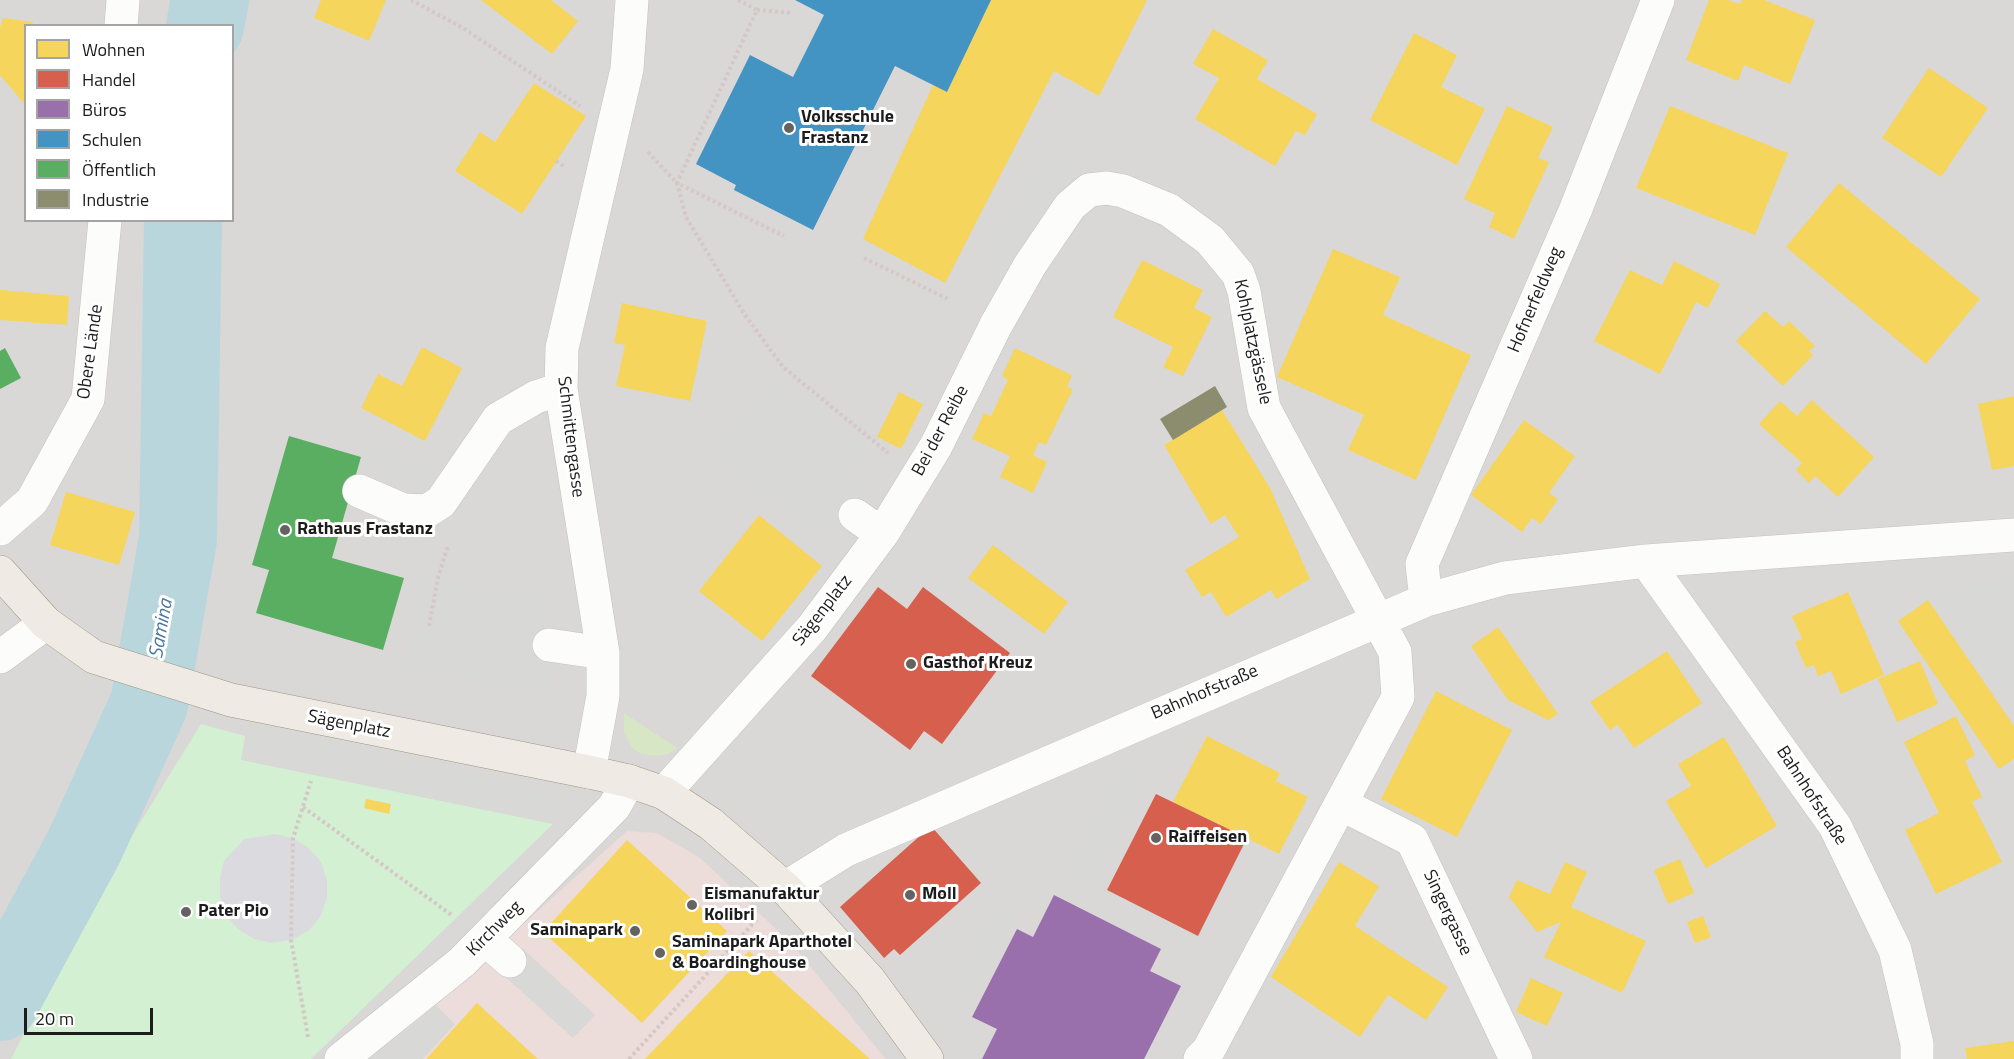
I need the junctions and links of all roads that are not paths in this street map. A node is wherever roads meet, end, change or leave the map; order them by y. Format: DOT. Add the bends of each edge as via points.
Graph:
graph roads {
  1 [pos="123,0"];
  2 [pos="632,0"];
  3 [pos="1658,0"];
  4 [pos="121,24"];
  5 [pos="105,222"];
  6 [pos="996,326"];
  7 [pos="561,389"];
  8 [pos="359,491"];
  9 [pos="855,515"];
  10 [pos="0,529"];
  11 [pos="882,534"];
  12 [pos="2014,535"];
  13 [pos="1646,561"];
  14 [pos="0,572"];
  15 [pos="1426,600"];
  16 [pos="1377,620"];
  17 [pos="46,623"];
  18 [pos="549,645"];
  19 [pos="603,653"];
  20 [pos="0,657"];
  21 [pos="589,772"];
  22 [pos="629,781"];
  23 [pos="664,793"];
  24 [pos="1341,804"];
  25 [pos="785,888"];
  26 [pos="485,939"];
  27 [pos="510,961"];
  28 [pos="341,1059"];
  29 [pos="927,1059"];
  30 [pos="1200,1059"];
  31 [pos="1516,1059"];
  32 [pos="1917,1059"];
  1 -- 4 [label="street"];
  2 -- 7 [label="street, Schmittengasse" via="627,69 562,348"];
  3 -- 15 [label="street, Hofnerfeldweg" via="1583,191 1422,564"];
  5 -- 10 [label="street, Obere Lände" via="88,399 32,501"];
  6 -- 11 [label="street, Bei der Reibe" via="936,446"];
  6 -- 16 [label="street, Kohlplatzgässele" via="1030,265 1070,206 1089,190 1123,191 1169,210 1210,240 1238,274 1244,291 1264,408"];
  7 -- 8 [label="street" via="536,397 498,419 441,502 427,511 403,510"];
  7 -- 19 [label="street, Schmittengasse"];
  9 -- 11 [label="street"];
  11 -- 23 [label="street, Sägenplatz" via="812,628"];
  12 -- 13 [label="street, Bahnhofstraße"];
  13 -- 15 [label="street, Bahnhofstraße" via="1505,578"];
  13 -- 32 [label="street, Bahnhofstraße" via="1835,826 1895,950"];
  14 -- 17 [label="main road, Sägenplatz"];
  15 -- 16 [label="street, Bahnhofstraße"];
  16 -- 24 [label="street" via="1395,652 1398,696"];
  16 -- 25 [label="street, Bahnhofstraße" via="846,850"];
  17 -- 20 [label="street"];
  17 -- 21 [label="main road, Sägenplatz" via="94,657 213,696"];
  18 -- 19 [label="street"];
  19 -- 21 [label="street, Schmittengasse" via="603,696"];
  21 -- 22 [label="main road, Sägenplatz"];
  22 -- 23 [label="main road, Sägenplatz"];
  22 -- 26 [label="street, Kirchweg" via="614,807"];
  23 -- 25 [label="main road, Sägenplatz" via="711,824"];
  24 -- 30 [label="street" via="1208,1051"];
  24 -- 31 [label="street, Singergasse" via="1412,840"];
  25 -- 29 [label="main road, Sägenplatz" via="870,981"];
  26 -- 27 [label="street"];
  26 -- 28 [label="street, Kirchweg"];
}
